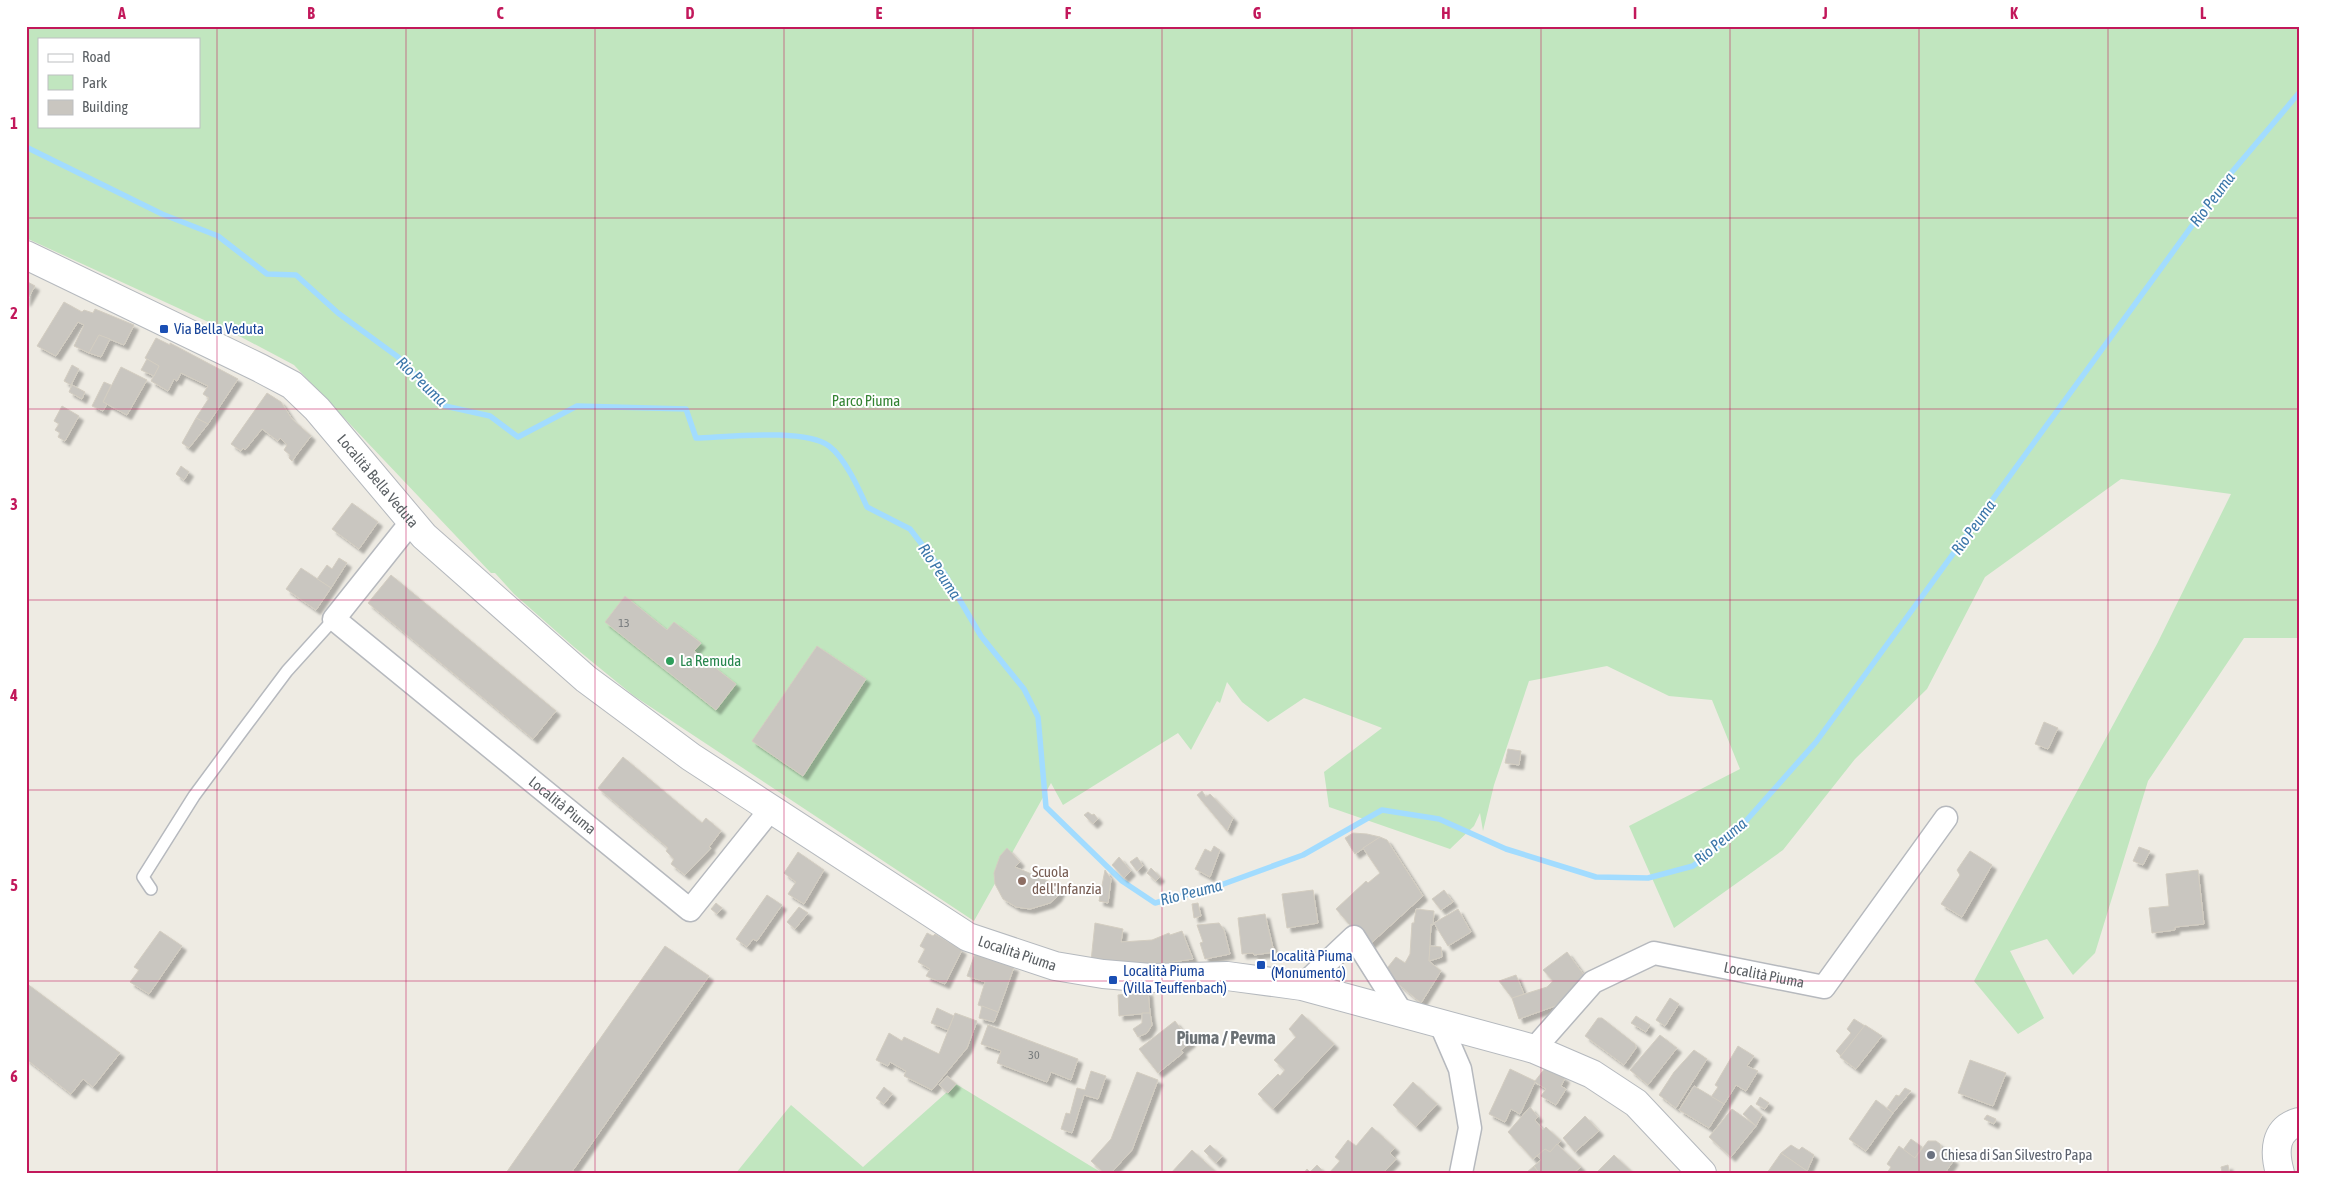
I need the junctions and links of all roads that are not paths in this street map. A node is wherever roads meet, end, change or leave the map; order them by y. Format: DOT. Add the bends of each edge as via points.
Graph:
graph roads {
  1 [pos="26,255"];
  2 [pos="412,521"];
  3 [pos="334,620"];
  4 [pos="770,809"];
  5 [pos="1946,818"];
  6 [pos="151,889"];
  7 [pos="1302,986"];
  8 [pos="1402,1013"];
  9 [pos="1441,1025"];
  10 [pos="1534,1049"];
  11 [pos="2299,1122"];
  12 [pos="1461,1173"];
  13 [pos="1702,1173"];
  14 [pos="2280,1173"];
  1 -- 2 [label="street, Località Bella Veduta" via="292,385 317,409"];
  2 -- 3 [label="street, Località Bella Veduta"];
  2 -- 4 [label="street, Località Piuma" via="586,679 691,757"];
  3 -- 4 [label="street, Località Piuma" via="690,910"];
  3 -- 6 [label="lane, Località Bella Veduta" via="287,671 194,796 143,877"];
  4 -- 7 [label="street, Località Piuma" via="968,937 1055,966 1151,978 1227,976"];
  5 -- 10 [label="street, Località Piuma" via="1824,987 1654,953 1593,982"];
  7 -- 8 [label="street, Località Piuma"];
  7 -- 8 [label="street" via="1354,937"];
  8 -- 9 [label="street, Località Piuma"];
  9 -- 10 [label="street, Località Piuma"];
  9 -- 12 [label="street" via="1460,1069 1470,1128"];
  10 -- 13 [label="street, Località Piuma" via="1592,1074 1636,1103"];
  11 -- 14 [label="street" via="2283,1131 2279,1138 2276,1156"];
}
